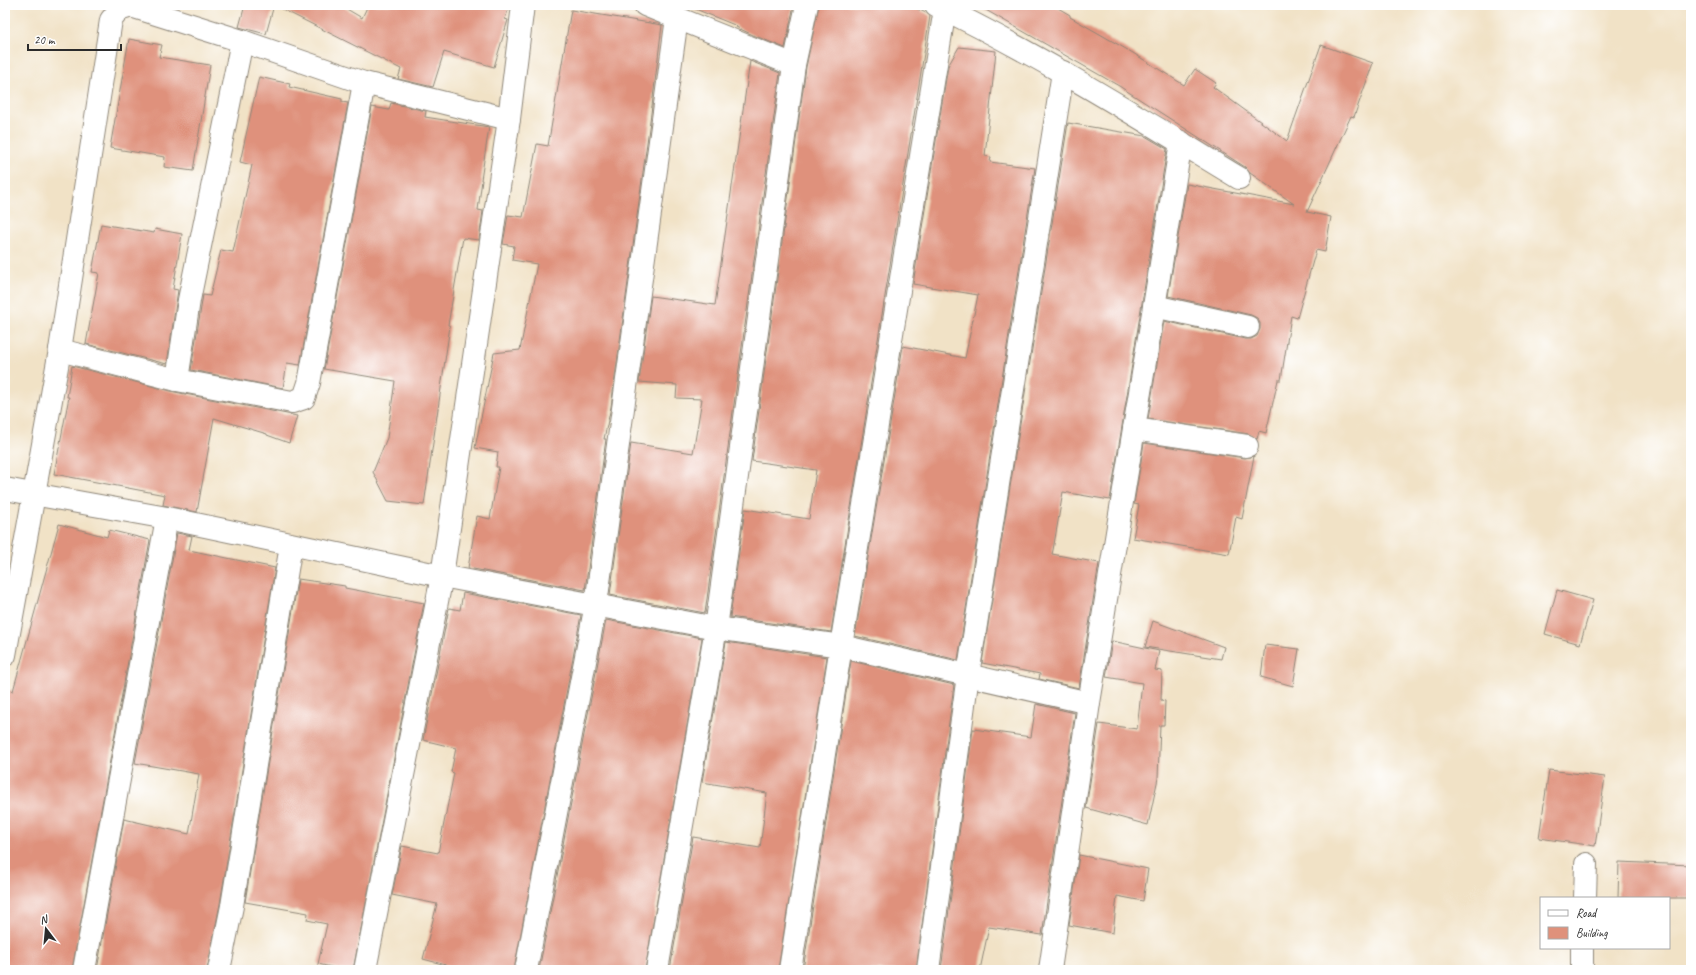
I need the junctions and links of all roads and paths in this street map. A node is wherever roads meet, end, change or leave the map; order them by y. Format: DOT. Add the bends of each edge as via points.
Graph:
graph roads {
  1 [pos="523,5"];
  2 [pos="645,5"];
  3 [pos="807,5"];
  4 [pos="940,7"];
  5 [pos="677,18"];
  6 [pos="242,41"];
  7 [pos="794,65"];
  8 [pos="1063,72"];
  9 [pos="364,83"];
  10 [pos="508,119"];
  11 [pos="1181,142"];
  12 [pos="1239,178"];
  13 [pos="1154,306"];
  14 [pos="1248,327"];
  15 [pos="60,350"];
  16 [pos="177,380"];
  17 [pos="1134,429"];
  18 [pos="1247,446"];
  19 [pos="5,489"];
  20 [pos="34,494"];
  21 [pos="167,518"];
  22 [pos="291,545"];
  23 [pos="442,576"];
  24 [pos="596,604"];
  25 [pos="716,628"];
  26 [pos="841,646"];
  27 [pos="5,655"];
  28 [pos="968,675"];
  29 [pos="1089,703"];
  30 [pos="1586,864"];
  31 [pos="1584,897"];
  32 [pos="1582,949"];
  33 [pos="84,970"];
  34 [pos="219,970"];
  35 [pos="365,970"];
  36 [pos="526,970"];
  37 [pos="657,970"];
  38 [pos="790,970"];
  39 [pos="928,970"];
  40 [pos="1050,970"];
  41 [pos="1582,970"];
  1 -- 10 [label="street"];
  2 -- 5 [label="street"];
  3 -- 7 [label="street"];
  4 -- 8 [label="street"];
  4 -- 26 [label="street"];
  5 -- 7 [label="street"];
  5 -- 24 [label="street"];
  6 -- 9 [label="street"];
  6 -- 15 [label="street" via="131,6 119,10 111,20"];
  6 -- 16 [label="street" via="189,300"];
  7 -- 25 [label="street"];
  8 -- 11 [label="street"];
  8 -- 28 [label="street"];
  9 -- 10 [label="street"];
  9 -- 16 [label="street" via="304,398 292,402"];
  10 -- 23 [label="street"];
  11 -- 12 [label="street"];
  11 -- 13 [label="street"];
  13 -- 14 [label="street"];
  13 -- 17 [label="street"];
  15 -- 16 [label="street"];
  15 -- 20 [label="street"];
  17 -- 18 [label="street"];
  17 -- 29 [label="street"];
  19 -- 20 [label="street"];
  20 -- 21 [label="street"];
  20 -- 27 [label="street"];
  21 -- 22 [label="street"];
  21 -- 33 [label="street"];
  22 -- 23 [label="street"];
  22 -- 34 [label="street" via="232,906"];
  23 -- 24 [label="street"];
  23 -- 35 [label="street"];
  24 -- 25 [label="street"];
  24 -- 36 [label="street"];
  25 -- 26 [label="street"];
  25 -- 37 [label="street"];
  26 -- 28 [label="street"];
  26 -- 38 [label="street"];
  28 -- 29 [label="street"];
  28 -- 39 [label="street"];
  29 -- 40 [label="street"];
  30 -- 31 [label="street"];
  32 -- 41 [label="street"];
}
